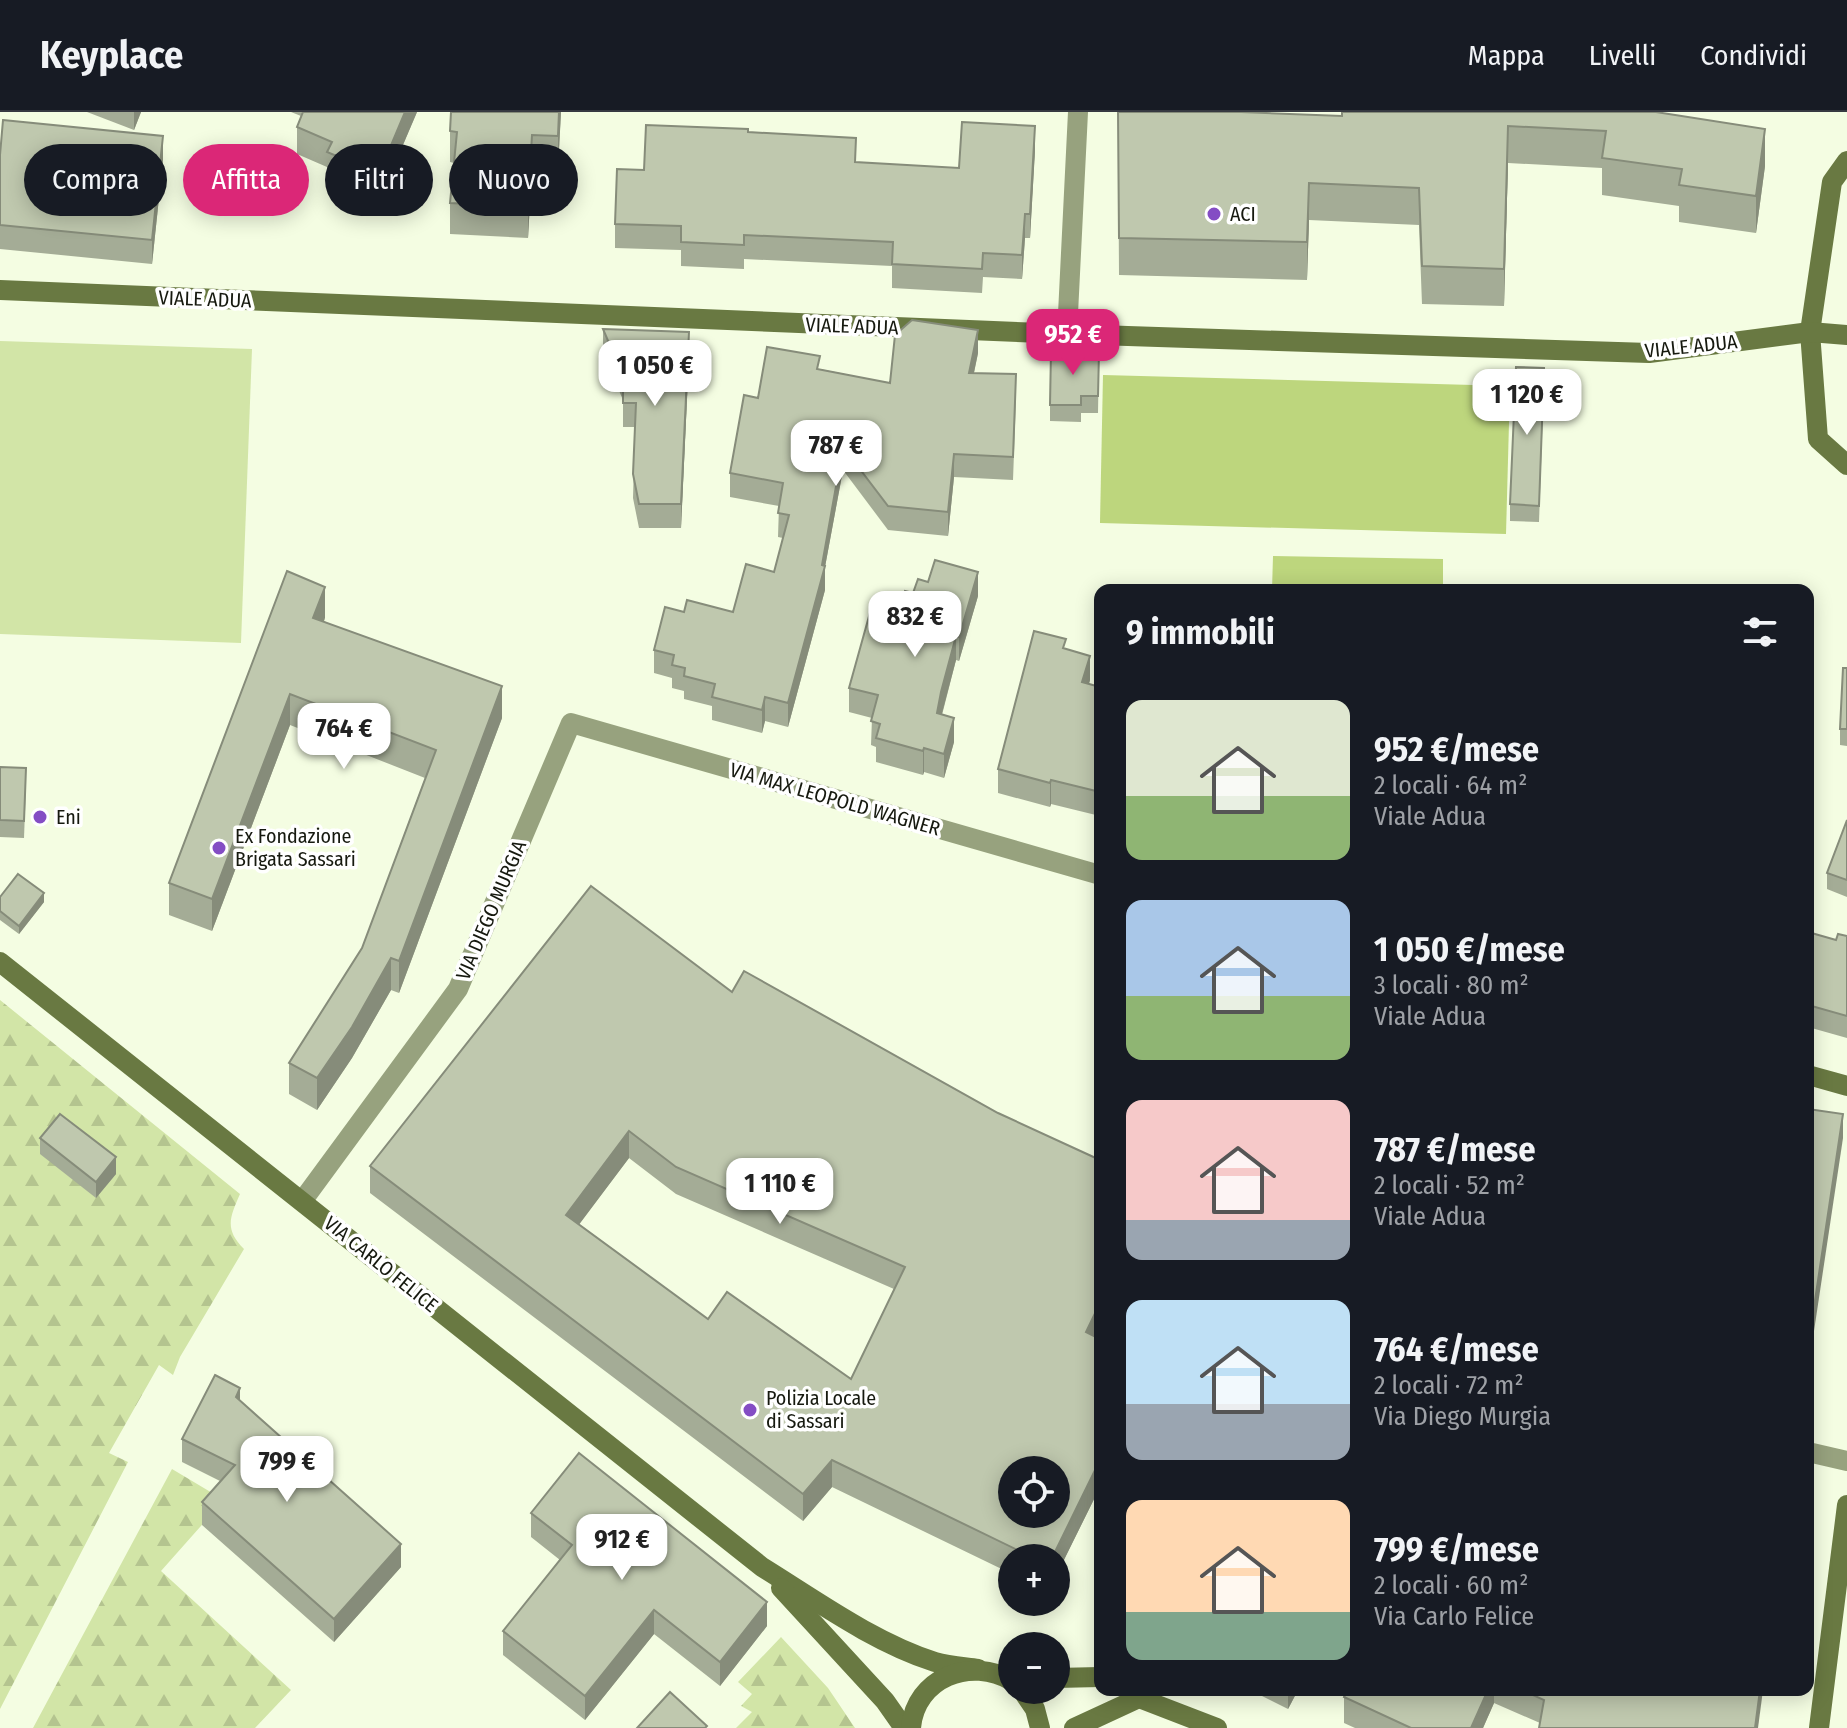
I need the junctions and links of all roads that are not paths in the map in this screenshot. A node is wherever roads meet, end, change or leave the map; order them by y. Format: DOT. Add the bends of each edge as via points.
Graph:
graph roads {
  1 [pos="1078,112"];
  2 [pos="1847,161"];
  3 [pos="0,290"];
  4 [pos="1810,332"];
  5 [pos="1067,334"];
  6 [pos="1847,335"];
  7 [pos="1847,465"];
  8 [pos="571,723"];
  9 [pos="1094,873"];
  10 [pos="0,962"];
  11 [pos="1814,1077"];
  12 [pos="1847,1086"];
  13 [pos="303,1200"];
  14 [pos="1814,1453"];
  15 [pos="1847,1461"];
  16 [pos="1847,1505"];
  17 [pos="762,1567"];
  18 [pos="978,1669"];
  19 [pos="998,1674"];
  20 [pos="1094,1677"];
  21 [pos="1070,1678"];
  22 [pos="1130,1696"];
  23 [pos="1139,1696"];
  24 [pos="1031,1704"];
  25 [pos="904,1728"];
  26 [pos="911,1728"];
  27 [pos="1040,1728"];
  28 [pos="1074,1728"];
  29 [pos="1217,1728"];
  30 [pos="1819,1728"];
  1 -- 5 [label="street"];
  2 -- 4 [label="main road" via="1832,182"];
  3 -- 5 [label="main road, VIALE ADUA"];
  4 -- 5 [label="main road, VIALE ADUA" via="1649,353"];
  4 -- 6 [label="main road, VIALE ADUA"];
  4 -- 7 [label="main road" via="1818,439"];
  8 -- 9 [label="street, VIA MAX LEOPOLD WAGNER"];
  8 -- 13 [label="street, VIA DIEGO MURGIA" via="458,989"];
  10 -- 13 [label="main road, VIA CARLO FELICE"];
  11 -- 12 [label="main road"];
  13 -- 17 [label="main road, VIA CARLO FELICE"];
  14 -- 15 [label="street"];
  16 -- 30 [label="main road"];
  17 -- 18 [label="main road, VIA CARLO FELICE" via="909,1652"];
  17 -- 25 [label="main road, VIA CARLO FELICE"];
  18 -- 19 [label="main road, VIA CARLO FELICE"];
  18 -- 26 [label="main road" via="934,1684 916,1707"];
  20 -- 21 [label="main road"];
  22 -- 28 [label="main road"];
  23 -- 29 [label="main road"];
  24 -- 27 [label="main road"];
}
